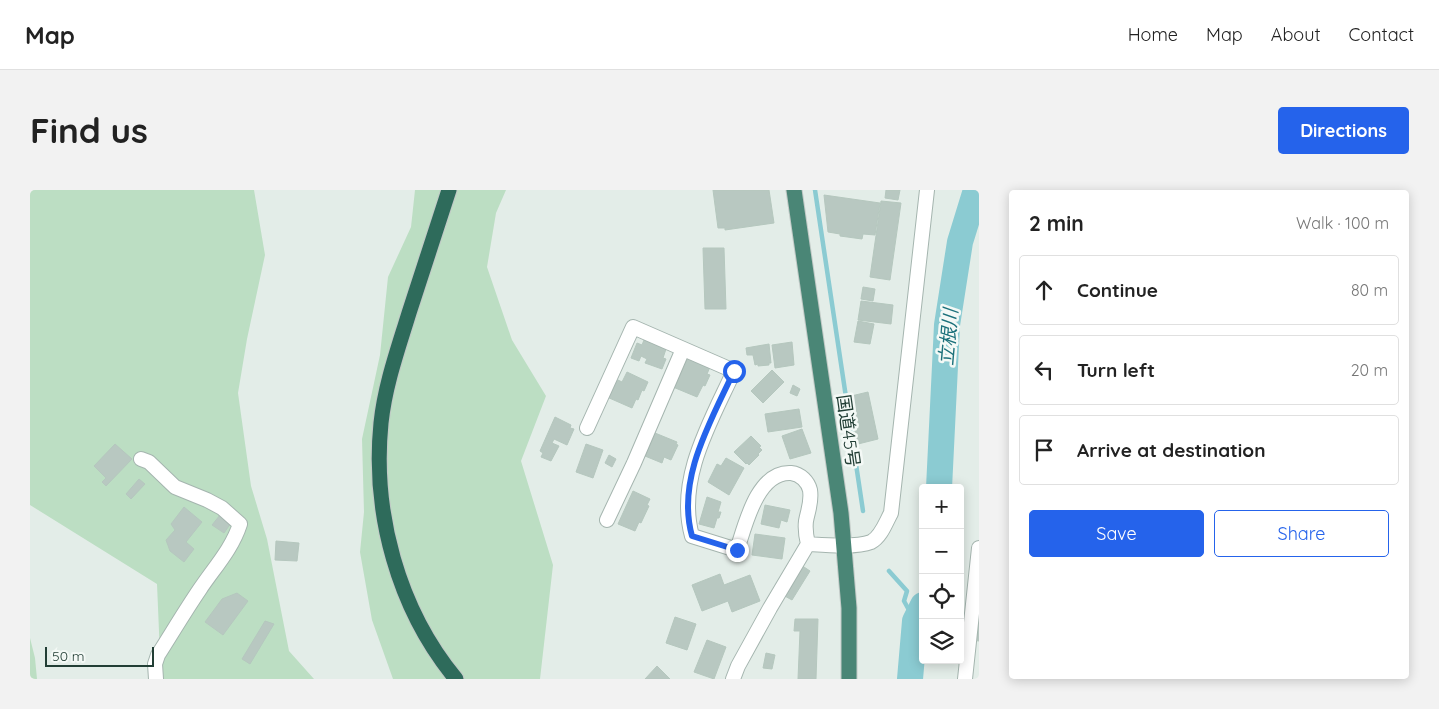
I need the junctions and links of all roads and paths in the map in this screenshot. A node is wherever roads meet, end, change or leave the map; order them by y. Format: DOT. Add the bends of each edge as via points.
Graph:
graph roads {
  1 [pos="449,190"];
  2 [pos="794,190"];
  3 [pos="927,190"];
  4 [pos="683,349"];
  5 [pos="587,428"];
  6 [pos="141,459"];
  7 [pos="607,520"];
  8 [pos="808,544"];
  9 [pos="844,546"];
  10 [pos="979,548"];
  11 [pos="156,679"];
  12 [pos="456,679"];
  13 [pos="733,679"];
  14 [pos="849,679"];
  15 [pos="965,679"];
  1 -- 12 [label="highway" via="393,364 381,422 379,462 382,505 405,594 422,630"];
  2 -- 9 [label="highway, 国道45号"];
  3 -- 9 [label="street" via="891,513 883,530 871,542"];
  4 -- 5 [label="street" via="633,327"];
  4 -- 7 [label="street"];
  4 -- 8 [label="street" via="734,371 696,458 688,497 688,522 692,536 737,550 750,508 759,492 785,473 795,473 805,479 810,490 811,506 806,520"];
  6 -- 11 [label="street" via="149,462 175,488 222,508 240,524 230,549 158,655"];
  8 -- 9 [label="street"];
  8 -- 13 [label="street"];
  9 -- 14 [label="highway, 国道45号" via="849,608"];
  10 -- 15 [label="street"];
}
